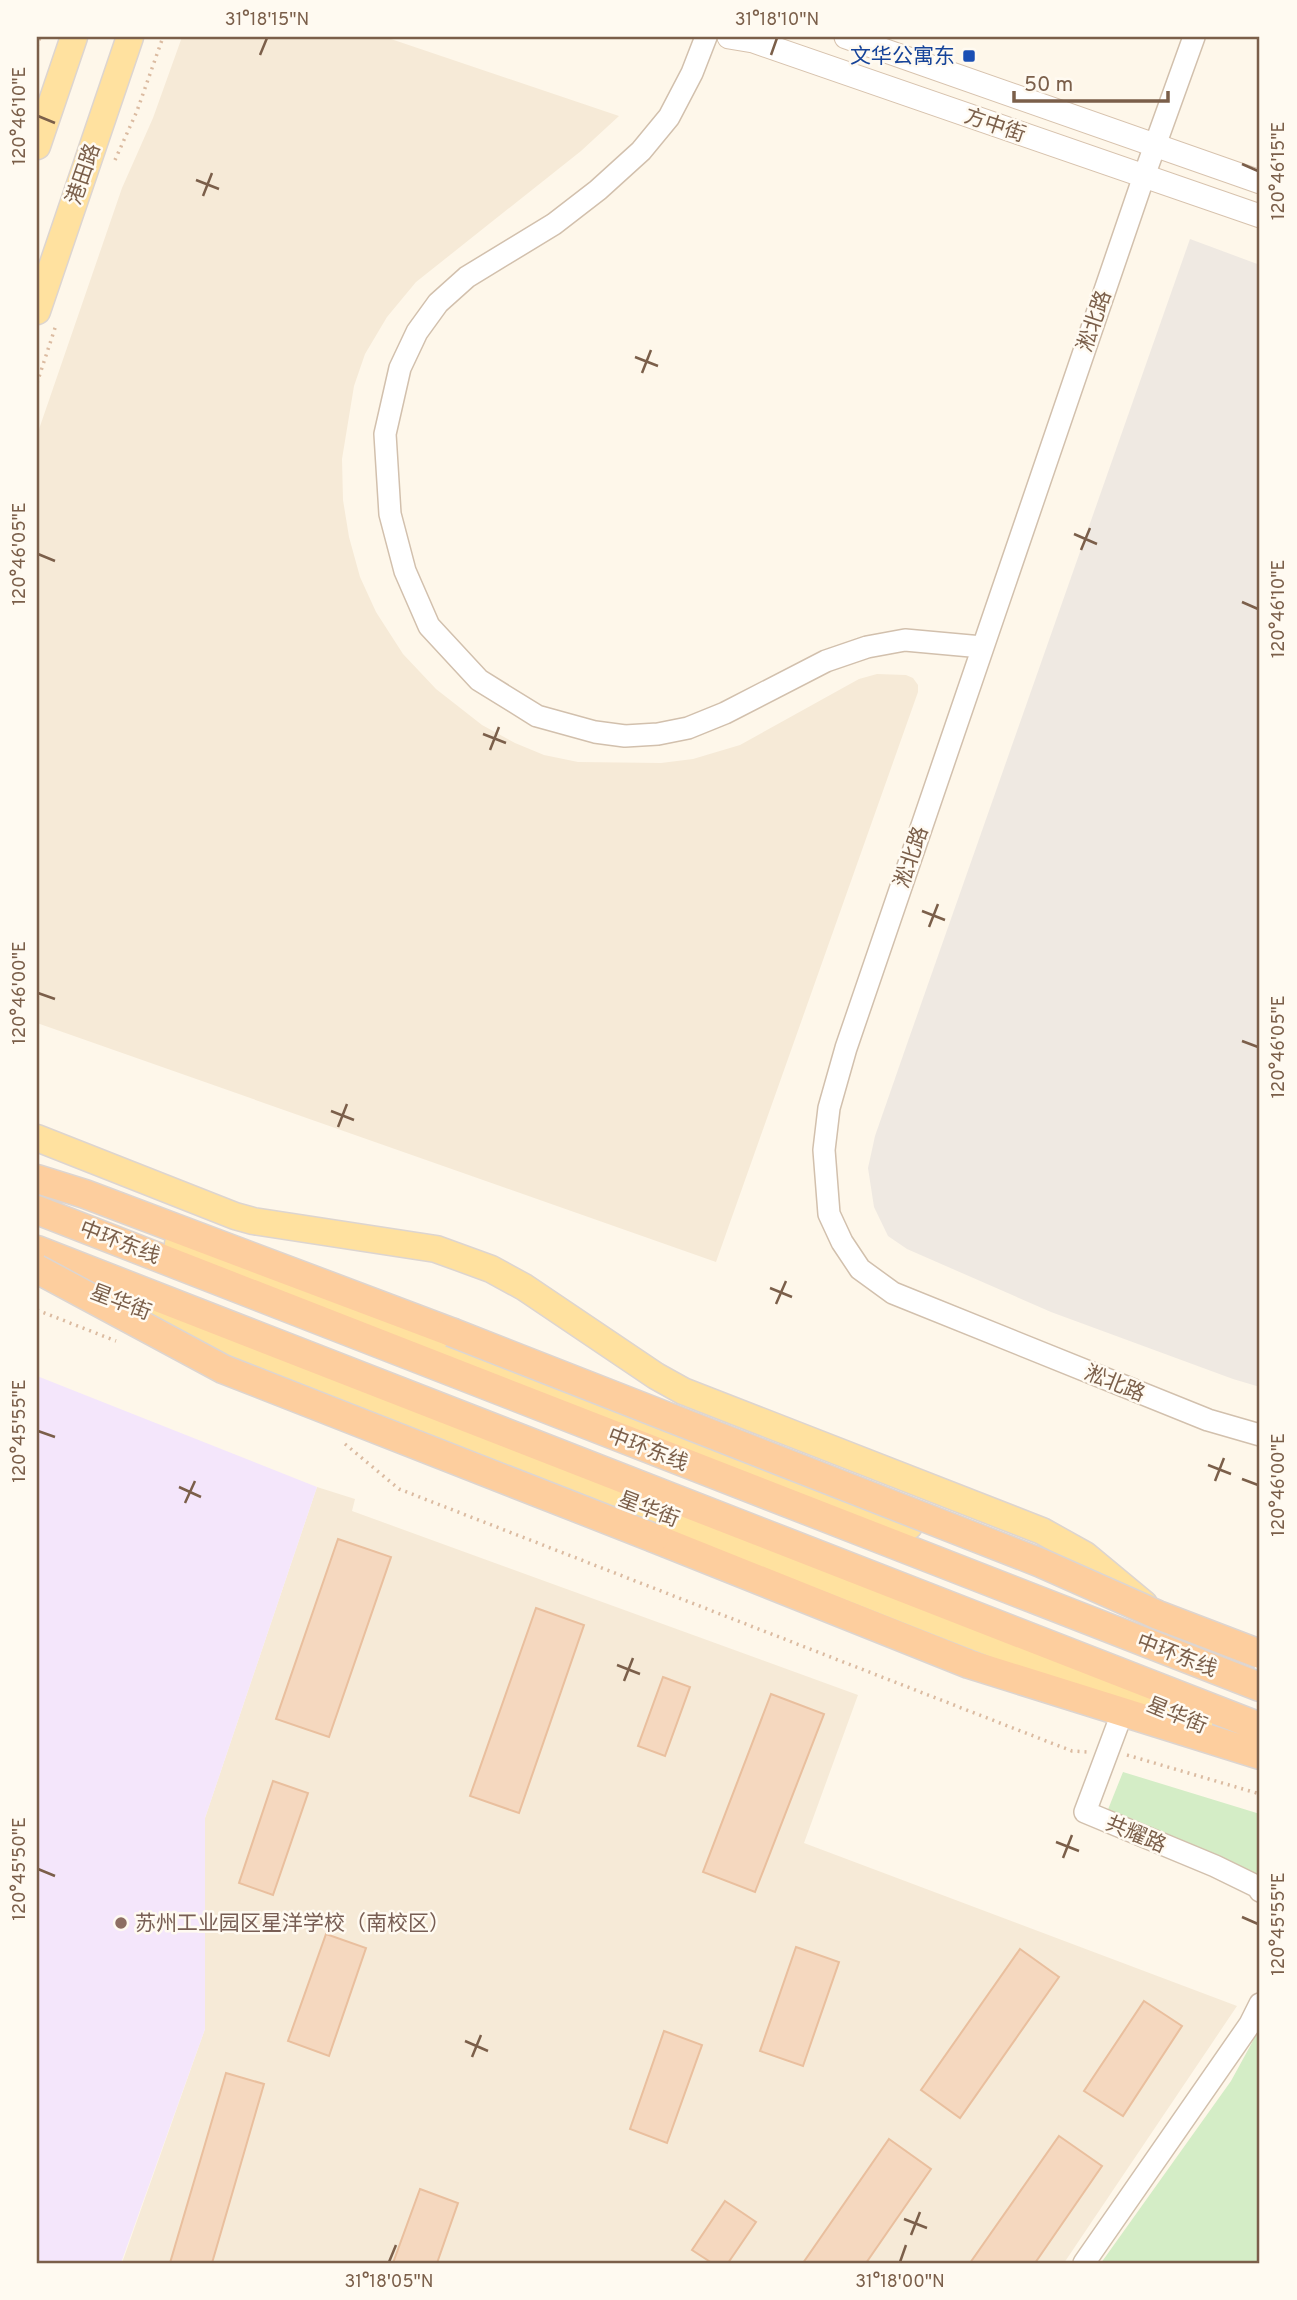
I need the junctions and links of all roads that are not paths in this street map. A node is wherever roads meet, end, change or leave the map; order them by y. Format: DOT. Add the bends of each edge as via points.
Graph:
graph roads {
  1 [pos="74,37"];
  2 [pos="130,37"];
  3 [pos="706,37"];
  4 [pos="729,37"];
  5 [pos="846,37"];
  6 [pos="1194,37"];
  7 [pos="1155,145"];
  8 [pos="37,146"];
  9 [pos="1144,176"];
  10 [pos="1260,181"];
  11 [pos="1260,216"];
  12 [pos="37,311"];
  13 [pos="982,647"];
  14 [pos="37,1138"];
  15 [pos="37,1179"];
  16 [pos="37,1189"];
  17 [pos="37,1210"];
  18 [pos="37,1250"];
  19 [pos="37,1269"];
  20 [pos="1260,1435"];
  21 [pos="1176,1629"];
  22 [pos="1260,1654"];
  23 [pos="1260,1662"];
  24 [pos="1260,1687"];
  25 [pos="1124,1705"];
  26 [pos="1260,1727"];
  27 [pos="1260,1748"];
  28 [pos="1260,1755"];
  29 [pos="1260,1891"];
  30 [pos="1260,2004"];
  31 [pos="1084,2263"];
  1 -- 8 [label="main road"];
  2 -- 12 [label="main road, 港田路"];
  3 -- 13 [label="street" via="669,117 641,151 554,223 467,277 438,303 400,368 385,434 390,514 405,571 429,626 479,680 537,716 625,736 688,727 827,661 867,647 905,640"];
  4 -- 9 [label="main road, 方中街" via="753,41"];
  5 -- 7 [label="main road, 方中街"];
  6 -- 7 [label="street, 淞北路"];
  7 -- 9 [label="street, 淞北路"];
  7 -- 10 [label="main road, 方中街"];
  9 -- 11 [label="main road, 方中街"];
  9 -- 13 [label="street, 淞北路"];
  13 -- 20 [label="street, 淞北路" via="828,1108 824,1150 829,1214 860,1269 893,1293 1208,1420"];
  14 -- 21 [label="main road" via="235,1216 436,1249 491,1269 682,1391 1064,1542"];
  15 -- 22 [label="highway, bridge" via="451,1332 1041,1563"];
  16 -- 21 [label="main road"];
  17 -- 24 [label="highway, 中环东线"];
  18 -- 26 [label="highway, 中环东线"];
  19 -- 25 [label="main road, 星华街"];
  19 -- 25 [label="highway, bridge" via="223,1369 969,1664"];
  21 -- 23 [label="main road"];
  25 -- 27 [label="main road, 星华街"];
  25 -- 28 [label="highway"];
  25 -- 29 [label="street, 共耀路" via="1085,1812"];
  30 -- 31 [label="street"];
}
